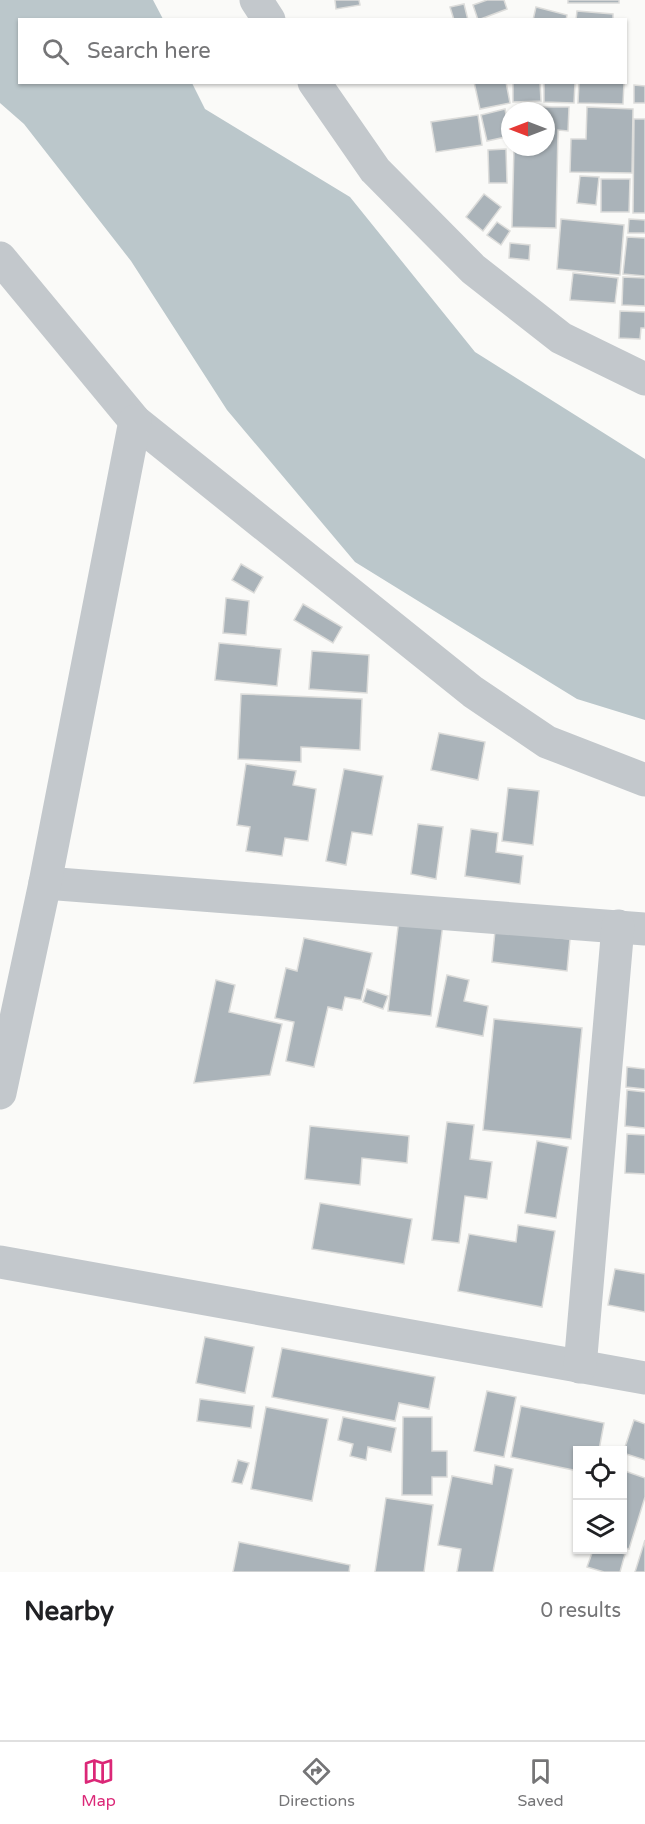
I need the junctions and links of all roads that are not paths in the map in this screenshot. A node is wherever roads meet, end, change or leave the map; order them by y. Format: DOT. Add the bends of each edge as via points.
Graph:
graph roads {
  1 [pos="256,0"];
  2 [pos="269,18"];
  3 [pos="315,84"];
  4 [pos="0,258"];
  5 [pos="645,379"];
  6 [pos="135,421"];
  7 [pos="645,780"];
  8 [pos="45,883"];
  9 [pos="632,927"];
  10 [pos="0,1093"];
  11 [pos="0,1262"];
  12 [pos="580,1367"];
  13 [pos="645,1378"];
  1 -- 2 [label="street"];
  3 -- 5 [label="street" via="375,170 473,269 561,338"];
  4 -- 6 [label="street"];
  6 -- 7 [label="street" via="473,692 547,742"];
  6 -- 8 [label="street"];
  8 -- 9 [label="street"];
  8 -- 10 [label="street"];
  9 -- 12 [label="street"];
  11 -- 12 [label="street"];
  12 -- 13 [label="street"];
}
